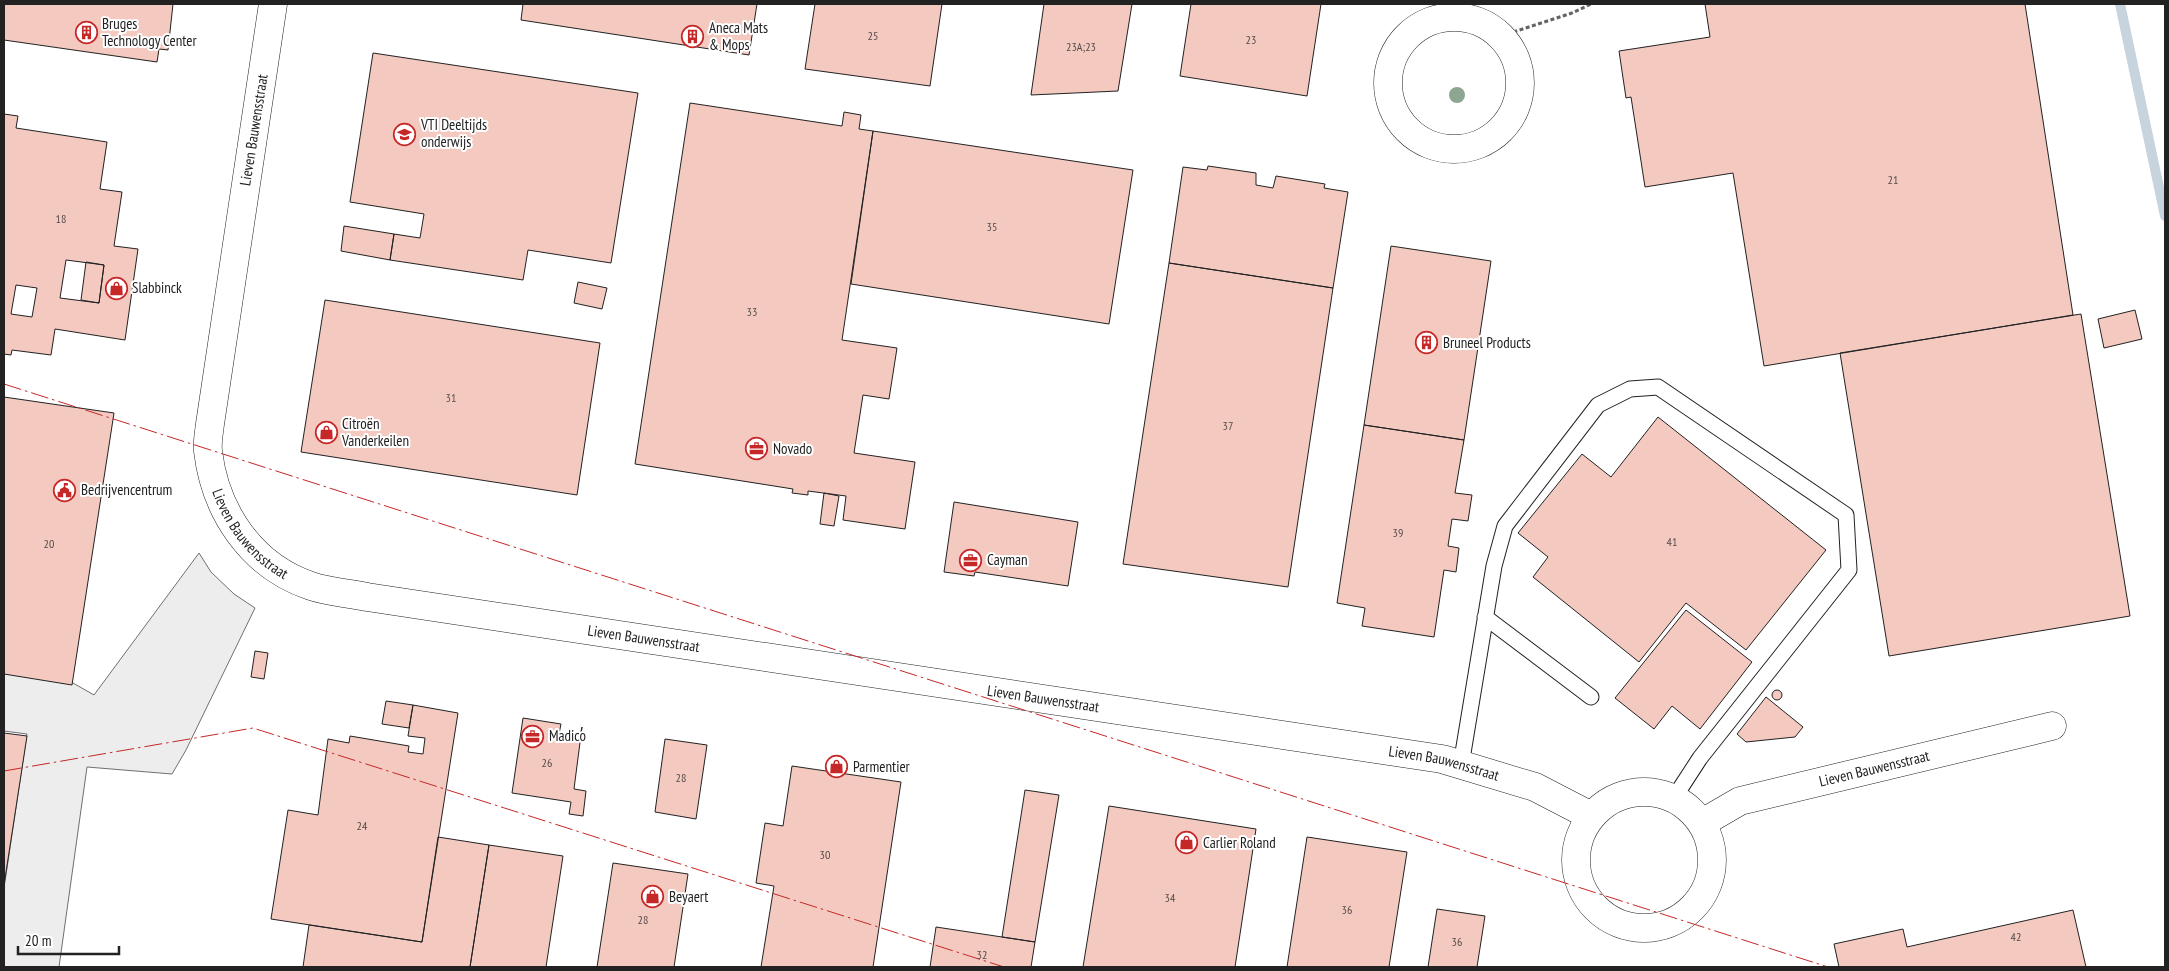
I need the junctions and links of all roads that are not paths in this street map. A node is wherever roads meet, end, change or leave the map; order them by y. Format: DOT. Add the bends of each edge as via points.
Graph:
graph roads {
  1 [pos="273,4"];
  2 [pos="1462,11"];
  3 [pos="1485,617"];
  4 [pos="1591,697"];
  5 [pos="2052,726"];
  6 [pos="1461,765"];
  7 [pos="1674,798"];
  8 [pos="1590,816"];
  9 [pos="1702,823"];
  1 -- 6 [label="street, Lieven Bauwensstraat" via="208,450 216,490 228,517 250,546 279,570 311,586 367,597 1442,759"];
  2 -- 2 [label="street" via="1420,25 1404,38 1393,55 1387,75 1388,95 1395,114 1407,131 1443,149 1463,149 1483,143 1500,132 1512,116 1519,98 1517,61 1510,48 1501,36"];
  3 -- 4 [label="lane"];
  3 -- 6 [label="lane"];
  3 -- 7 [label="lane" via="1505,526 1598,405 1630,389 1658,387 1846,515 1849,570 1700,758"];
  5 -- 9 [label="street, Lieven Bauwensstraat" via="1740,800"];
  6 -- 8 [label="street, Lieven Bauwensstraat" via="1534,787"];
  7 -- 8 [label="street" via="1652,791 1629,792 1608,801"];
  7 -- 9 [label="street"];
  8 -- 9 [label="street" via="1579,836 1576,851 1578,881 1589,902 1606,917 1630,927 1656,928 1678,919 1697,904 1709,883 1713,863 1710,842"];
}
